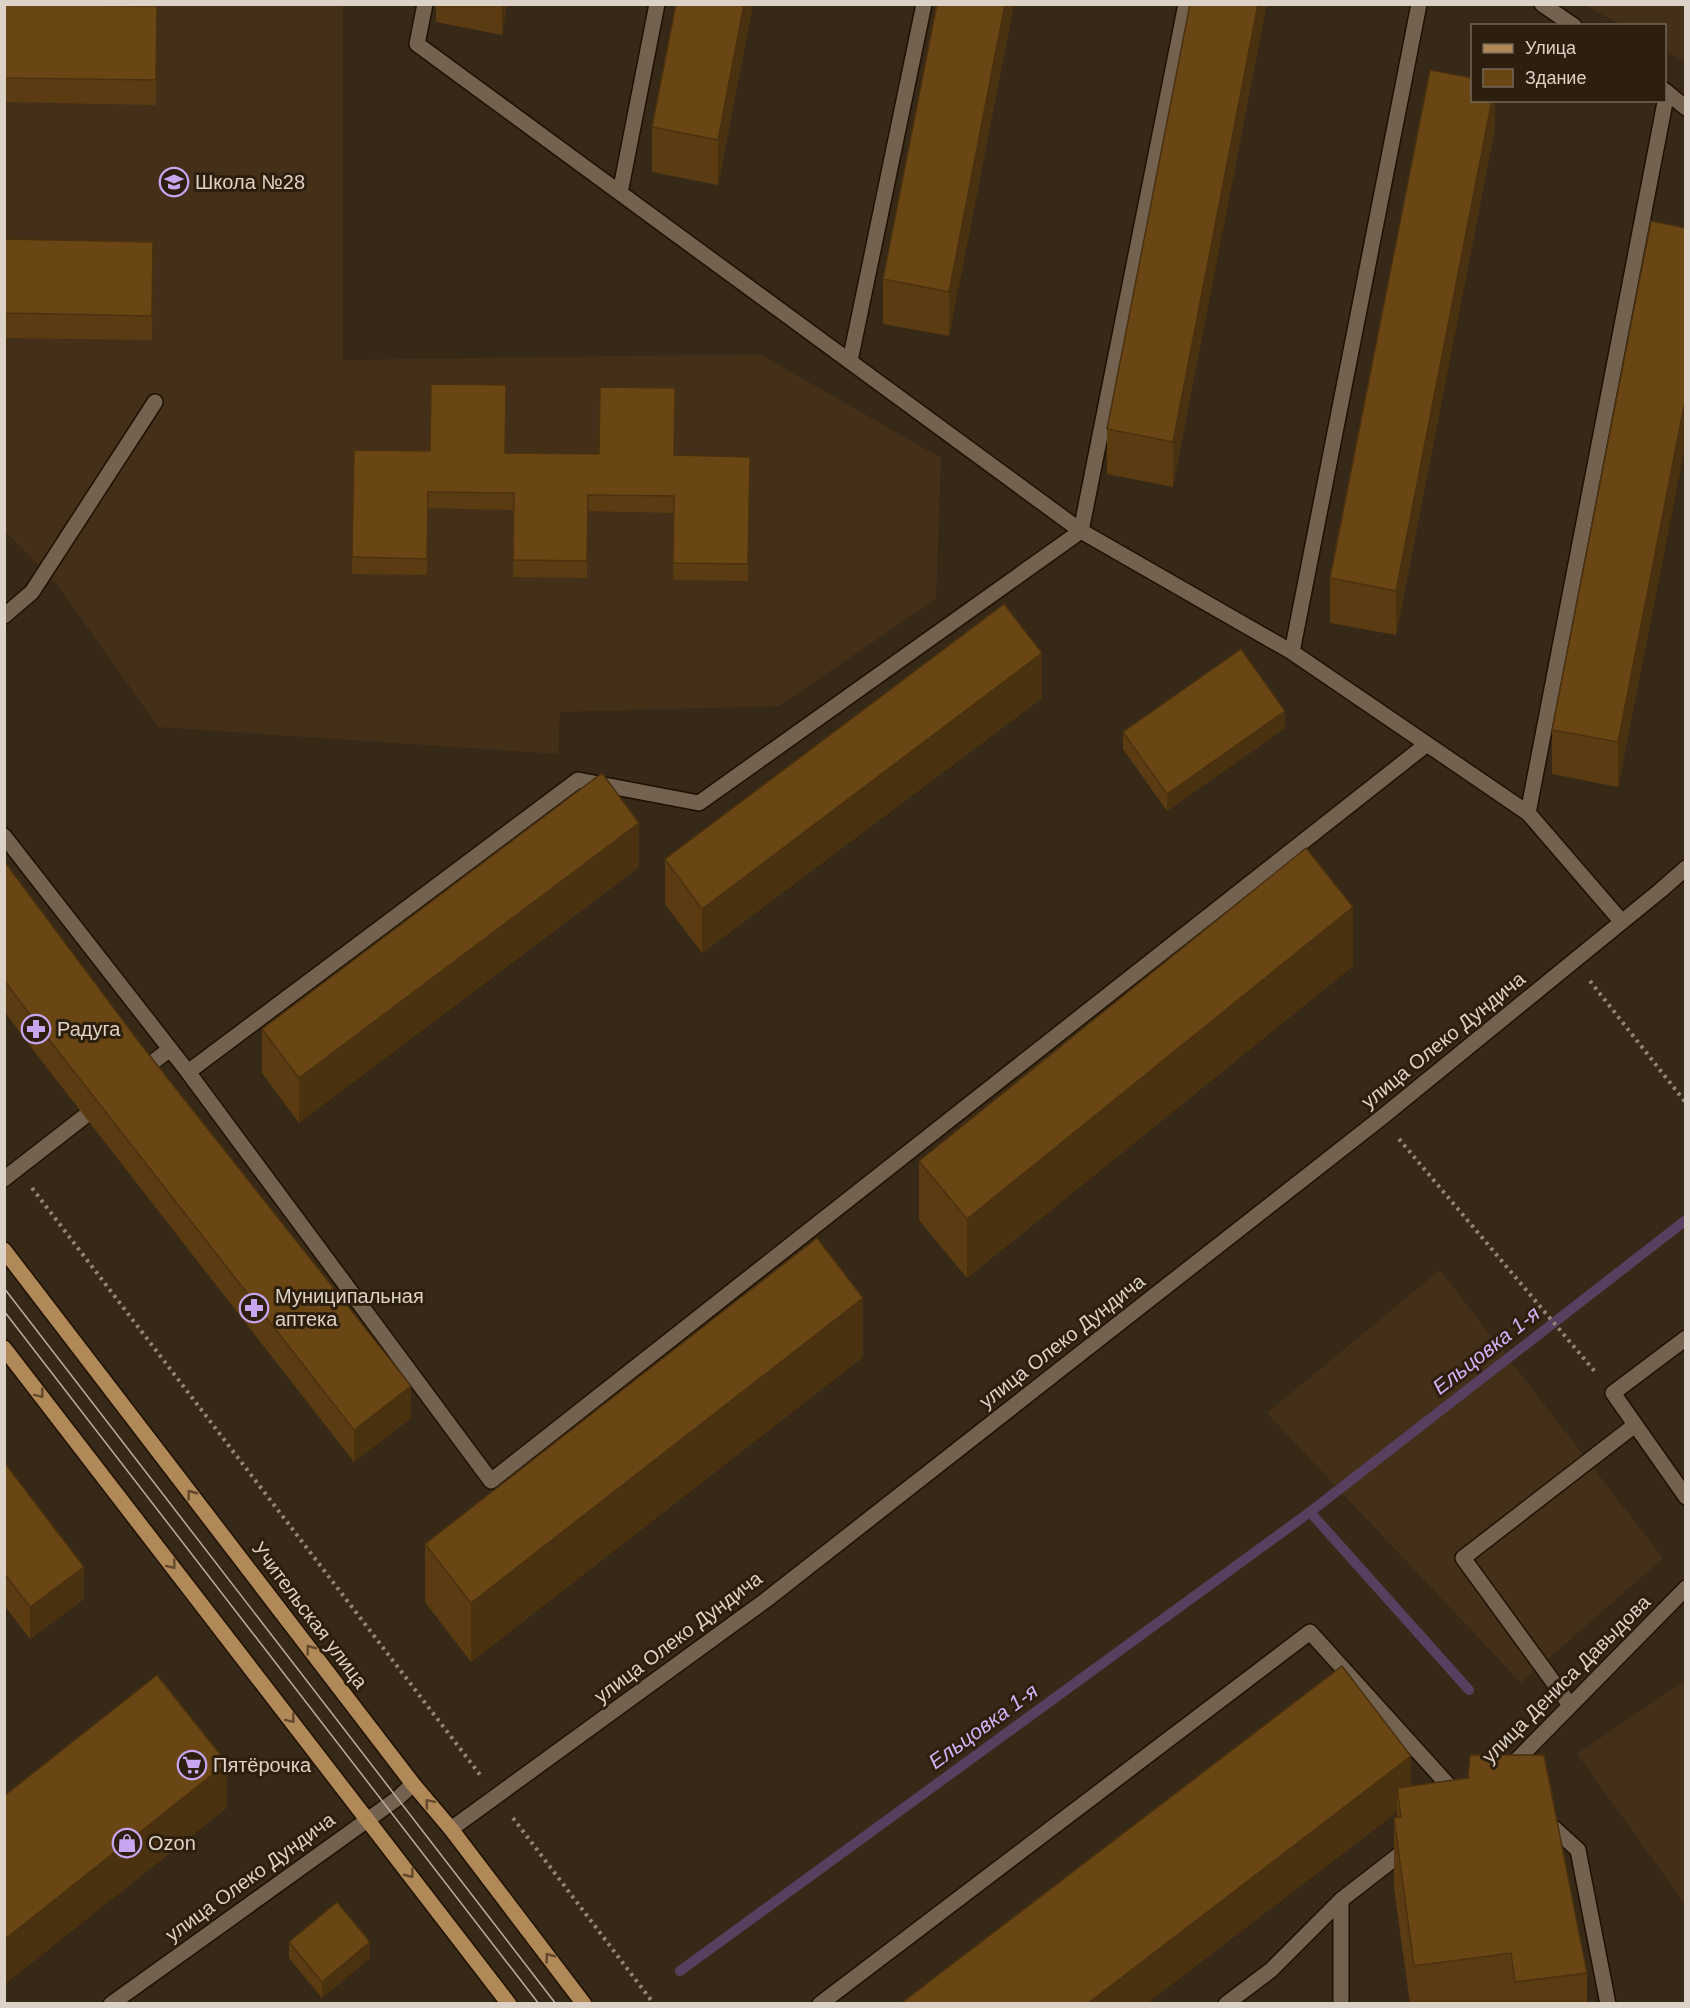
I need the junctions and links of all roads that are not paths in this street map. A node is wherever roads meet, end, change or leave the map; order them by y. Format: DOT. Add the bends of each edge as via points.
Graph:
graph roads {
  1 [pos="425,4"];
  2 [pos="657,4"];
  3 [pos="924,4"];
  4 [pos="1186,4"];
  5 [pos="1419,4"];
  6 [pos="1542,4"];
  7 [pos="1571,24"];
  8 [pos="1666,91"];
  9 [pos="1664,102"];
  10 [pos="1686,108"];
  11 [pos="620,193"];
  12 [pos="850,361"];
  13 [pos="155,402"];
  14 [pos="1081,531"];
  15 [pos="4,616"];
  16 [pos="1292,652"];
  17 [pos="1427,744"];
  18 [pos="1528,813"];
  19 [pos="4,836"];
  20 [pos="1686,868"];
  21 [pos="1622,922"];
  22 [pos="170,1049"];
  23 [pos="188,1072"];
  24 [pos="139,1074"];
  25 [pos="85,1116"];
  26 [pos="4,1179"];
  27 [pos="4,1250"];
  28 [pos="1686,1338"];
  29 [pos="4,1348"];
  30 [pos="1635,1425"];
  31 [pos="1686,1497"];
  32 [pos="1686,1588"];
  33 [pos="1570,1706"];
  34 [pos="1504,1781"];
  35 [pos="413,1784"];
  36 [pos="1466,1804"];
  37 [pos="1535,1810"];
  38 [pos="368,1819"];
  39 [pos="451,1829"];
  40 [pos="1416,1842"];
  41 [pos="1341,1900"];
  42 [pos="111,2004"];
  43 [pos="509,2004"];
  44 [pos="584,2004"];
  45 [pos="820,2004"];
  46 [pos="1226,2004"];
  47 [pos="1341,2004"];
  48 [pos="1608,2004"];
  1 -- 11 [label="street" via="417,44"];
  2 -- 11 [label="street"];
  3 -- 12 [label="street"];
  4 -- 14 [label="street"];
  5 -- 16 [label="street"];
  6 -- 7 [label="street"];
  8 -- 10 [label="street"];
  9 -- 18 [label="street"];
  11 -- 12 [label="street"];
  12 -- 14 [label="street"];
  13 -- 15 [label="street" via="32,591"];
  14 -- 16 [label="street"];
  14 -- 23 [label="street" via="699,803 578,780"];
  16 -- 17 [label="street"];
  17 -- 18 [label="street"];
  17 -- 23 [label="street" via="491,1481"];
  18 -- 21 [label="street"];
  19 -- 22 [label="street"];
  20 -- 21 [label="street, улица Олеко Дундича"];
  21 -- 39 [label="street, улица Олеко Дундича" via="1381,1118 765,1600"];
  22 -- 23 [label="street"];
  22 -- 24 [label="street"];
  25 -- 26 [label="street"];
  35 -- 27 [label="main road, Учительская улица, one-way"];
  28 -- 30 [label="street" via="1613,1393"];
  29 -- 38 [label="main road, one-way"];
  30 -- 31 [label="street"];
  30 -- 33 [label="street" via="1464,1558"];
  32 -- 33 [label="street, улица Дениса Давыдова"];
  33 -- 34 [label="street, улица Дениса Давыдова"];
  35 -- 38 [label="street, улица Олеко Дундича"];
  39 -- 35 [label="main road, Учительская улица, one-way"];
  36 -- 45 [label="street" via="1311,1632"];
  37 -- 48 [label="street" via="1578,1850"];
  38 -- 42 [label="street, улица Олеко Дундича"];
  38 -- 43 [label="main road, one-way"];
  44 -- 39 [label="main road, Учительская улица, one-way"];
  40 -- 41 [label="street"];
  41 -- 46 [label="street" via="1270,1970"];
  41 -- 47 [label="street"];
}
